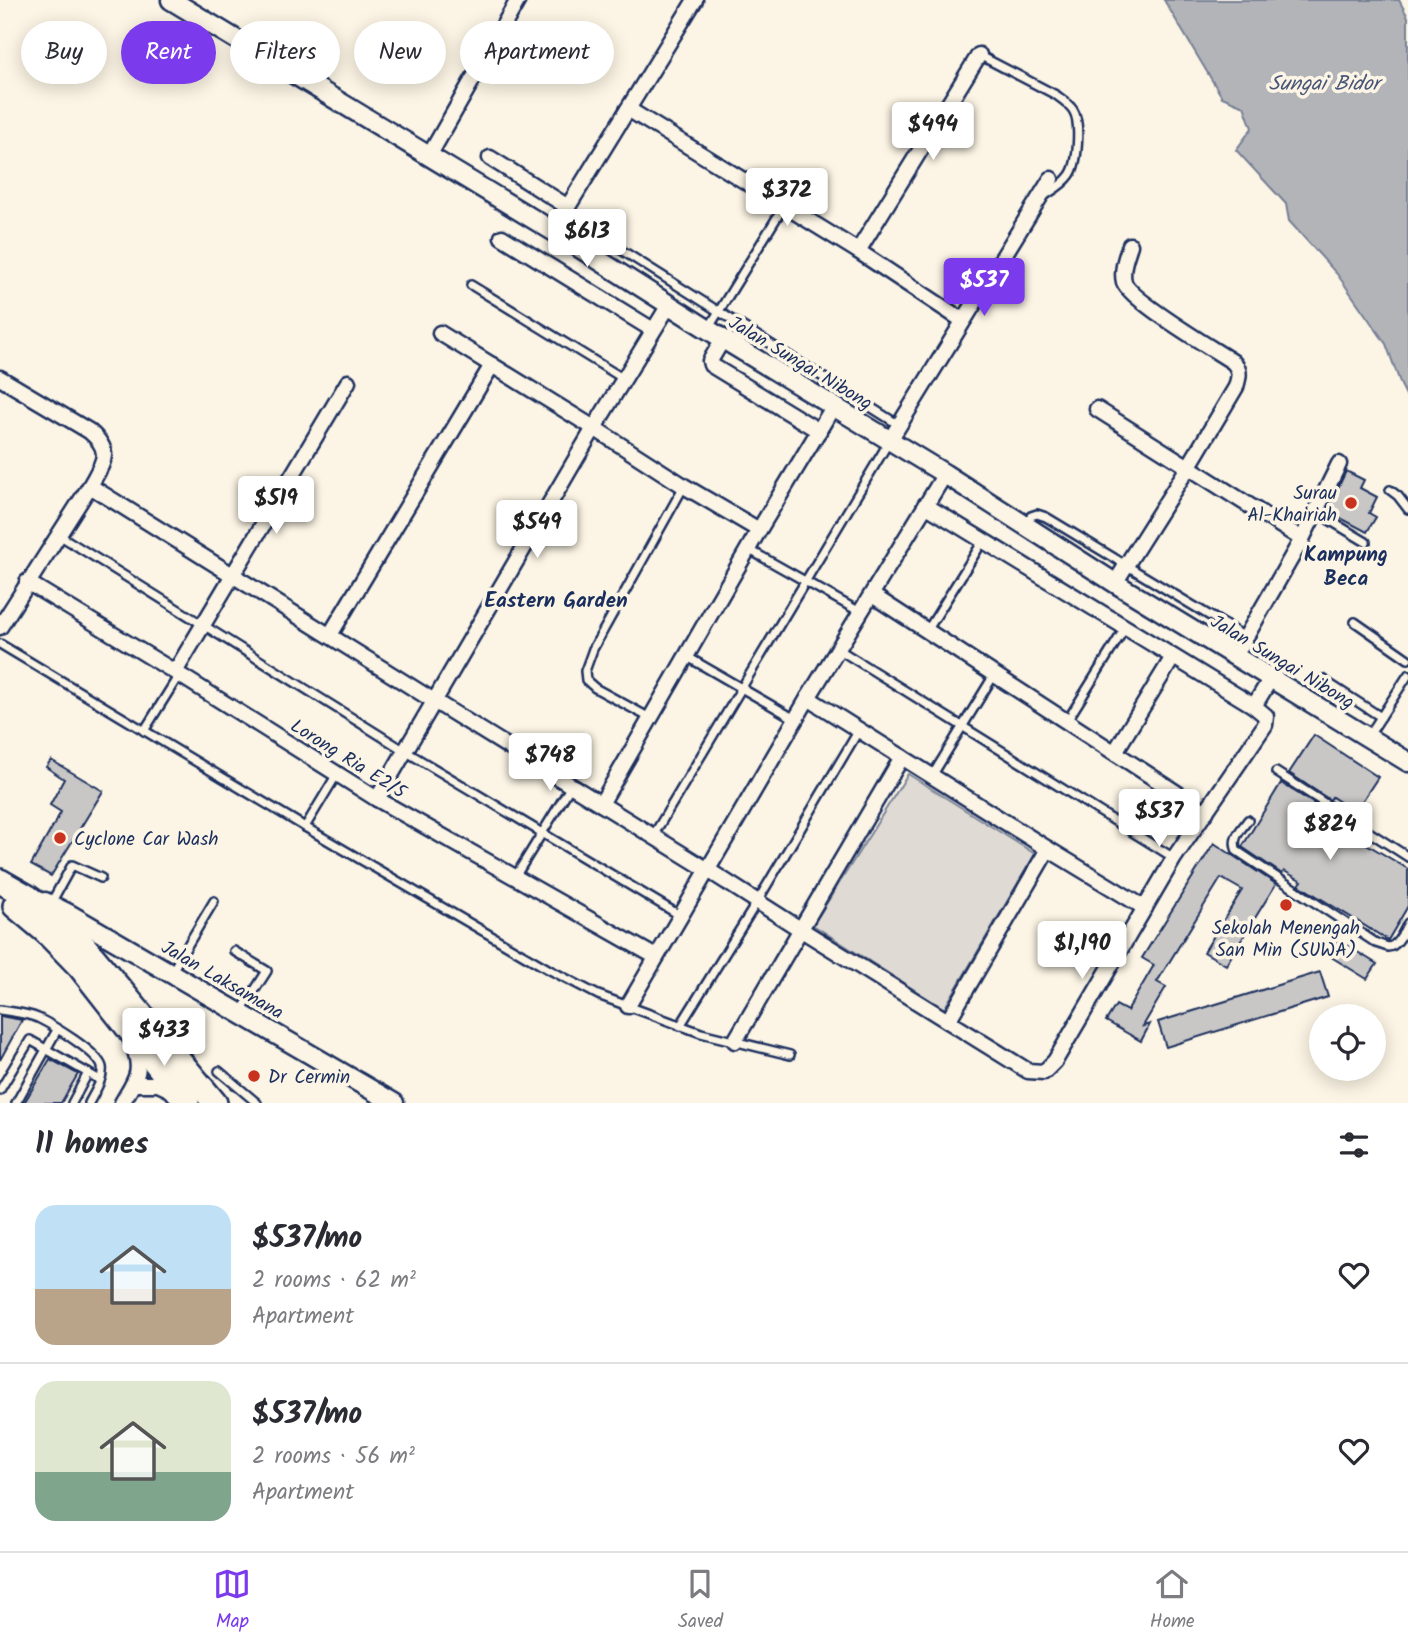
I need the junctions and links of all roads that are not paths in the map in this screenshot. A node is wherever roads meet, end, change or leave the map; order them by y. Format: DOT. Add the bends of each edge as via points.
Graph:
graph roads {
  1 [pos="171,0"];
  2 [pos="518,0"];
  3 [pos="695,0"];
  4 [pos="979,55"];
  5 [pos="628,109"];
  6 [pos="429,156"];
  7 [pos="490,158"];
  8 [pos="1051,179"];
  9 [pos="1037,201"];
  10 [pos="784,206"];
  11 [pos="566,210"];
  12 [pos="553,231"];
  13 [pos="502,237"];
  14 [pos="1130,245"];
  15 [pos="858,251"];
  16 [pos="471,285"];
  17 [pos="669,305"];
  18 [pos="719,312"];
  19 [pos="962,320"];
  20 [pos="653,330"];
  21 [pos="440,333"];
  22 [pos="716,335"];
  23 [pos="492,365"];
  24 [pos="0,378"];
  25 [pos="624,379"];
  26 [pos="348,382"];
  27 [pos="833,407"];
  28 [pos="1097,409"];
  29 [pos="594,428"];
  30 [pos="819,431"];
  31 [pos="894,432"];
  32 [pos="1339,464"];
  33 [pos="1189,467"];
  34 [pos="944,474"];
  35 [pos="90,486"];
  36 [pos="684,486"];
  37 [pos="1390,489"];
  38 [pos="925,505"];
  39 [pos="1408,509"];
  40 [pos="1315,512"];
  41 [pos="1025,525"];
  42 [pos="759,530"];
  43 [pos="59,534"];
  44 [pos="1302,539"];
  45 [pos="984,541"];
  46 [pos="1366,542"];
  47 [pos="748,549"];
  48 [pos="1126,565"];
  49 [pos="233,575"];
  50 [pos="805,581"];
  51 [pos="27,582"];
  52 [pos="1115,583"];
  53 [pos="872,595"];
  54 [pos="861,612"];
  55 [pos="1356,622"];
  56 [pos="203,625"];
  57 [pos="0,627"];
  58 [pos="1125,628"];
  59 [pos="927,631"];
  60 [pos="330,635"];
  61 [pos="1246,638"];
  62 [pos="0,644"];
  63 [pos="838,649"];
  64 [pos="686,656"];
  65 [pos="1235,656"];
  66 [pos="1173,657"];
  67 [pos="1408,659"];
  68 [pos="177,673"];
  69 [pos="994,675"];
  70 [pos="1408,675"];
  71 [pos="1271,678"];
  72 [pos="1322,679"];
  73 [pos="742,688"];
  74 [pos="808,698"];
  75 [pos="434,701"];
  76 [pos="1255,706"];
  77 [pos="1381,716"];
  78 [pos="650,718"];
  79 [pos="796,719"];
  80 [pos="1067,722"];
  81 [pos="963,726"];
  82 [pos="859,730"];
  83 [pos="144,731"];
  84 [pos="1368,738"];
  85 [pos="405,751"];
  86 [pos="1115,752"];
  87 [pos="902,757"];
  88 [pos="1408,762"];
  89 [pos="1276,772"];
  90 [pos="337,774"];
  91 [pos="932,776"];
  92 [pos="572,786"];
  93 [pos="377,799"];
  94 [pos="601,804"];
  95 [pos="1206,811"];
  96 [pos="1248,820"];
  97 [pos="305,827"];
  98 [pos="542,833"];
  99 [pos="653,836"];
  100 [pos="1048,849"];
  101 [pos="1174,858"];
  102 [pos="1408,858"];
  103 [pos="708,870"];
  104 [pos="515,877"];
  105 [pos="101,878"];
  106 [pos="0,881"];
  107 [pos="0,896"];
  108 [pos="28,897"];
  109 [pos="214,901"];
  110 [pos="757,902"];
  111 [pos="50,904"];
  112 [pos="1145,908"];
  113 [pos="681,916"];
  114 [pos="1408,923"];
  115 [pos="800,929"];
  116 [pos="234,951"];
  117 [pos="656,957"];
  118 [pos="171,974"];
  119 [pos="628,1006"];
  120 [pos="0,1010"];
  121 [pos="240,1013"];
  122 [pos="948,1021"];
  123 [pos="124,1024"];
  124 [pos="680,1026"];
  125 [pos="57,1030"];
  126 [pos="735,1041"];
  127 [pos="47,1049"];
  128 [pos="790,1055"];
  129 [pos="219,1071"];
  130 [pos="88,1073"];
  131 [pos="100,1080"];
  132 [pos="0,1090"];
  133 [pos="129,1097"];
  134 [pos="185,1100"];
  135 [pos="16,1103"];
  136 [pos="72,1103"];
  137 [pos="89,1103"];
  138 [pos="215,1103"];
  139 [pos="257,1103"];
  140 [pos="394,1103"];
  1 -- 6 [label="street, Jalan Sungai Nibong"];
  2 -- 6 [label="street"];
  3 -- 5 [label="street"];
  4 -- 9 [label="lane" via="1056,95 1075,113 1076,162 1071,174"];
  4 -- 15 [label="street"];
  5 -- 10 [label="street"];
  5 -- 11 [label="street"];
  6 -- 12 [label="street, Jalan Sungai Nibong"];
  7 -- 11 [label="street"];
  8 -- 9 [label="street"];
  9 -- 19 [label="street"];
  10 -- 15 [label="street"];
  10 -- 18 [label="lane"];
  11 -- 12 [label="street"];
  11 -- 18 [label="lane"];
  12 -- 17 [label="street, Jalan Sungai Nibong"];
  13 -- 20 [label="street"];
  14 -- 33 [label="street" via="1124,266 1128,291 1237,366 1236,387"];
  15 -- 19 [label="street"];
  16 -- 25 [label="lane"];
  17 -- 20 [label="street"];
  17 -- 22 [label="street, Jalan Sungai Nibong"];
  18 -- 22 [label="lane"];
  18 -- 31 [label="lane"];
  19 -- 31 [label="street"];
  20 -- 25 [label="street"];
  21 -- 23 [label="street"];
  22 -- 27 [label="street, Jalan Sungai Nibong"];
  22 -- 30 [label="street" via="711,365"];
  23 -- 29 [label="street"];
  23 -- 60 [label="street"];
  24 -- 35 [label="street" via="89,431 104,446 103,463"];
  25 -- 29 [label="street"];
  26 -- 49 [label="street"];
  27 -- 30 [label="street"];
  27 -- 31 [label="street, Jalan Sungai Nibong"];
  28 -- 33 [label="street"];
  29 -- 36 [label="street"];
  29 -- 75 [label="street"];
  30 -- 42 [label="street"];
  31 -- 34 [label="street, Jalan Sungai Nibong"];
  31 -- 50 [label="lane"];
  32 -- 40 [label="street"];
  33 -- 44 [label="street"];
  33 -- 48 [label="street"];
  34 -- 38 [label="street"];
  34 -- 41 [label="street, Jalan Sungai Nibong"];
  35 -- 43 [label="street"];
  35 -- 49 [label="street"];
  36 -- 42 [label="street"];
  36 -- 78 [label="lane" via="584,671 595,688"];
  37 -- 39 [label="lane"];
  38 -- 45 [label="street"];
  38 -- 53 [label="street"];
  40 -- 44 [label="street"];
  40 -- 46 [label="lane"];
  41 -- 48 [label="lane" via="1031,516 1045,517"];
  41 -- 52 [label="street, Jalan Sungai Nibong"];
  42 -- 47 [label="street"];
  43 -- 51 [label="street"];
  43 -- 56 [label="lane"];
  44 -- 61 [label="street"];
  45 -- 58 [label="street"];
  45 -- 59 [label="lane"];
  47 -- 50 [label="lane"];
  47 -- 64 [label="street"];
  48 -- 52 [label="street"];
  48 -- 61 [label="lane"];
  49 -- 56 [label="street"];
  49 -- 60 [label="street"];
  50 -- 54 [label="lane"];
  50 -- 73 [label="lane"];
  51 -- 57 [label="street"];
  51 -- 68 [label="street, Lorong Ria E2/5"];
  52 -- 65 [label="street, Jalan Sungai Nibong"];
  53 -- 54 [label="street"];
  53 -- 59 [label="street"];
  54 -- 63 [label="street"];
  55 -- 67 [label="lane"];
  56 -- 68 [label="street"];
  56 -- 85 [label="lane"];
  58 -- 66 [label="street"];
  58 -- 80 [label="lane"];
  59 -- 69 [label="street"];
  60 -- 75 [label="street"];
  61 -- 65 [label="street"];
  62 -- 83 [label="lane"];
  63 -- 74 [label="street"];
  63 -- 81 [label="lane"];
  64 -- 73 [label="lane"];
  64 -- 78 [label="street"];
  65 -- 71 [label="street, Jalan Sungai Nibong"];
  66 -- 76 [label="street"];
  66 -- 86 [label="street"];
  68 -- 83 [label="lane"];
  68 -- 90 [label="street, Lorong Ria E2/5"];
  69 -- 80 [label="street"];
  69 -- 81 [label="lane"];
  70 -- 77 [label="lane"];
  71 -- 76 [label="street"];
  71 -- 84 [label="street, Jalan Sungai Nibong"];
  72 -- 77 [label="lane"];
  73 -- 79 [label="lane"];
  73 -- 99 [label="lane"];
  74 -- 79 [label="street"];
  74 -- 82 [label="street"];
  75 -- 85 [label="street"];
  75 -- 92 [label="street"];
  76 -- 95 [label="street" via="1266,716 1265,724"];
  77 -- 84 [label="lane"];
  78 -- 94 [label="street"];
  79 -- 103 [label="street"];
  80 -- 86 [label="street"];
  81 -- 91 [label="lane"];
  81 -- 101 [label="lane"];
  82 -- 87 [label="street"];
  82 -- 110 [label="lane"];
  83 -- 97 [label="lane"];
  84 -- 88 [label="street, Jalan Sungai Nibong"];
  85 -- 93 [label="street"];
  85 -- 98 [label="lane"];
  86 -- 95 [label="street"];
  87 -- 91 [label="street"];
  87 -- 115 [label="street"];
  89 -- 102 [label="lane"];
  90 -- 93 [label="street, Lorong Ria E2/5"];
  90 -- 97 [label="lane"];
  91 -- 100 [label="street"];
  92 -- 94 [label="street"];
  92 -- 98 [label="lane"];
  93 -- 104 [label="street, Lorong Ria E2/5"];
  94 -- 99 [label="street"];
  95 -- 101 [label="street"];
  96 -- 114 [label="lane" via="1236,837 1237,851 1376,943 1393,945"];
  97 -- 119 [label="lane" via="548,969"];
  98 -- 104 [label="lane"];
  98 -- 113 [label="lane"];
  99 -- 103 [label="street"];
  100 -- 112 [label="street"];
  100 -- 122 [label="street"];
  101 -- 112 [label="street"];
  103 -- 110 [label="street"];
  103 -- 113 [label="street"];
  104 -- 117 [label="street, Lorong Ria E2/5"];
  105 -- 111 [label="lane" via="72,865"];
  106 -- 108 [label="highway"];
  107 -- 123 [label="highway" via="61,946"];
  108 -- 111 [label="street, Jalan Laksamana"];
  108 -- 138 [label="highway" via="85,947"];
  109 -- 118 [label="lane"];
  110 -- 115 [label="street"];
  110 -- 124 [label="lane"];
  111 -- 118 [label="street, Jalan Laksamana"];
  112 -- 122 [label="street" via="1055,1061 1044,1072 1028,1071"];
  113 -- 117 [label="street"];
  115 -- 122 [label="street"];
  115 -- 126 [label="street"];
  116 -- 121 [label="lane" via="267,971"];
  117 -- 119 [label="street"];
  118 -- 121 [label="street, Jalan Laksamana"];
  119 -- 124 [label="lane"];
  120 -- 125 [label="lane" via="37,1018"];
  121 -- 140 [label="street, Jalan Laksamana"];
  123 -- 133 [label="street" via="138,1061"];
  123 -- 134 [label="highway"];
  124 -- 126 [label="lane"];
  125 -- 127 [label="lane"];
  125 -- 131 [label="lane" via="93,1054 102,1066"];
  126 -- 128 [label="lane"];
  127 -- 130 [label="lane"];
  127 -- 132 [label="lane" via="30,1040"];
  127 -- 135 [label="lane"];
  129 -- 139 [label="lane"];
  130 -- 131 [label="lane"];
  130 -- 136 [label="lane"];
  131 -- 137 [label="lane"];
  133 -- 134 [label="street" via="152,1084"];
}
